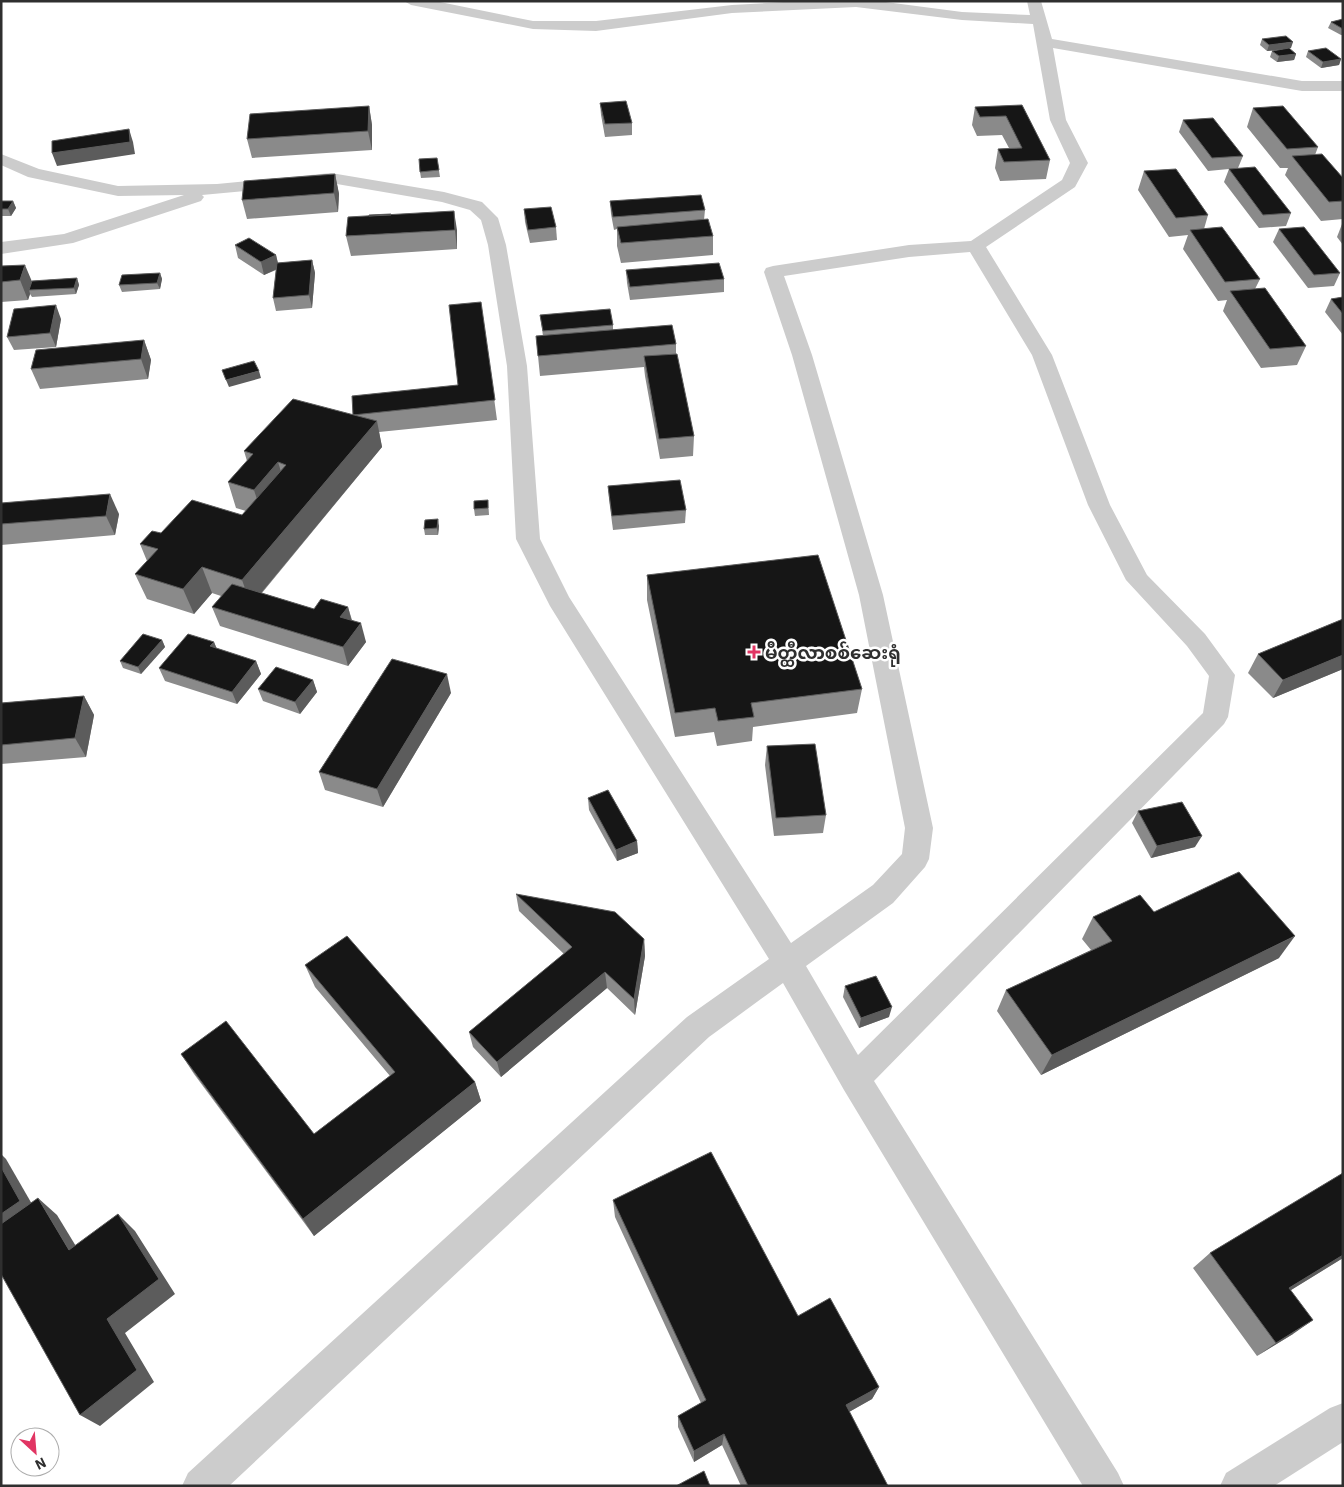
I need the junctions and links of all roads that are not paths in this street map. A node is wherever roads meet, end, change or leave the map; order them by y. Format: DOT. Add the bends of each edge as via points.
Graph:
graph roads {
  1 [pos="411,1"];
  2 [pos="1034,1"];
  3 [pos="1040,20"];
  4 [pos="1045,42"];
  5 [pos="1343,86"];
  6 [pos="1,159"];
  7 [pos="217,189"];
  8 [pos="976,246"];
  9 [pos="1,248"];
  10 [pos="787,962"];
  11 [pos="855,1079"];
  12 [pos="1343,1421"];
  13 [pos="201,1486"];
  14 [pos="1105,1486"];
  15 [pos="1239,1486"];
  1 -- 3 [label="street" via="533,25 596,26 732,9 856,3 962,16"];
  2 -- 3 [label="street"];
  3 -- 4 [label="street"];
  4 -- 5 [label="street" via="1302,86"];
  4 -- 8 [label="street" via="1058,120 1079,162 1069,183"];
  6 -- 7 [label="street" via="34,173 118,191"];
  7 -- 9 [label="street" via="67,239"];
  7 -- 10 [label="street" via="331,178 444,197 476,206 489,218 497,245 517,366 528,539 558,600"];
  8 -- 10 [label="street" via="909,251 773,272 802,355 872,595 919,828 915,859 883,894"];
  8 -- 11 [label="street" via="1042,355 1099,505 1138,580 1196,640 1222,675 1215,716"];
  10 -- 11 [label="street"];
  10 -- 13 [label="street" via="698,1027"];
  11 -- 14 [label="street"];
  12 -- 15 [label="street"];
}
